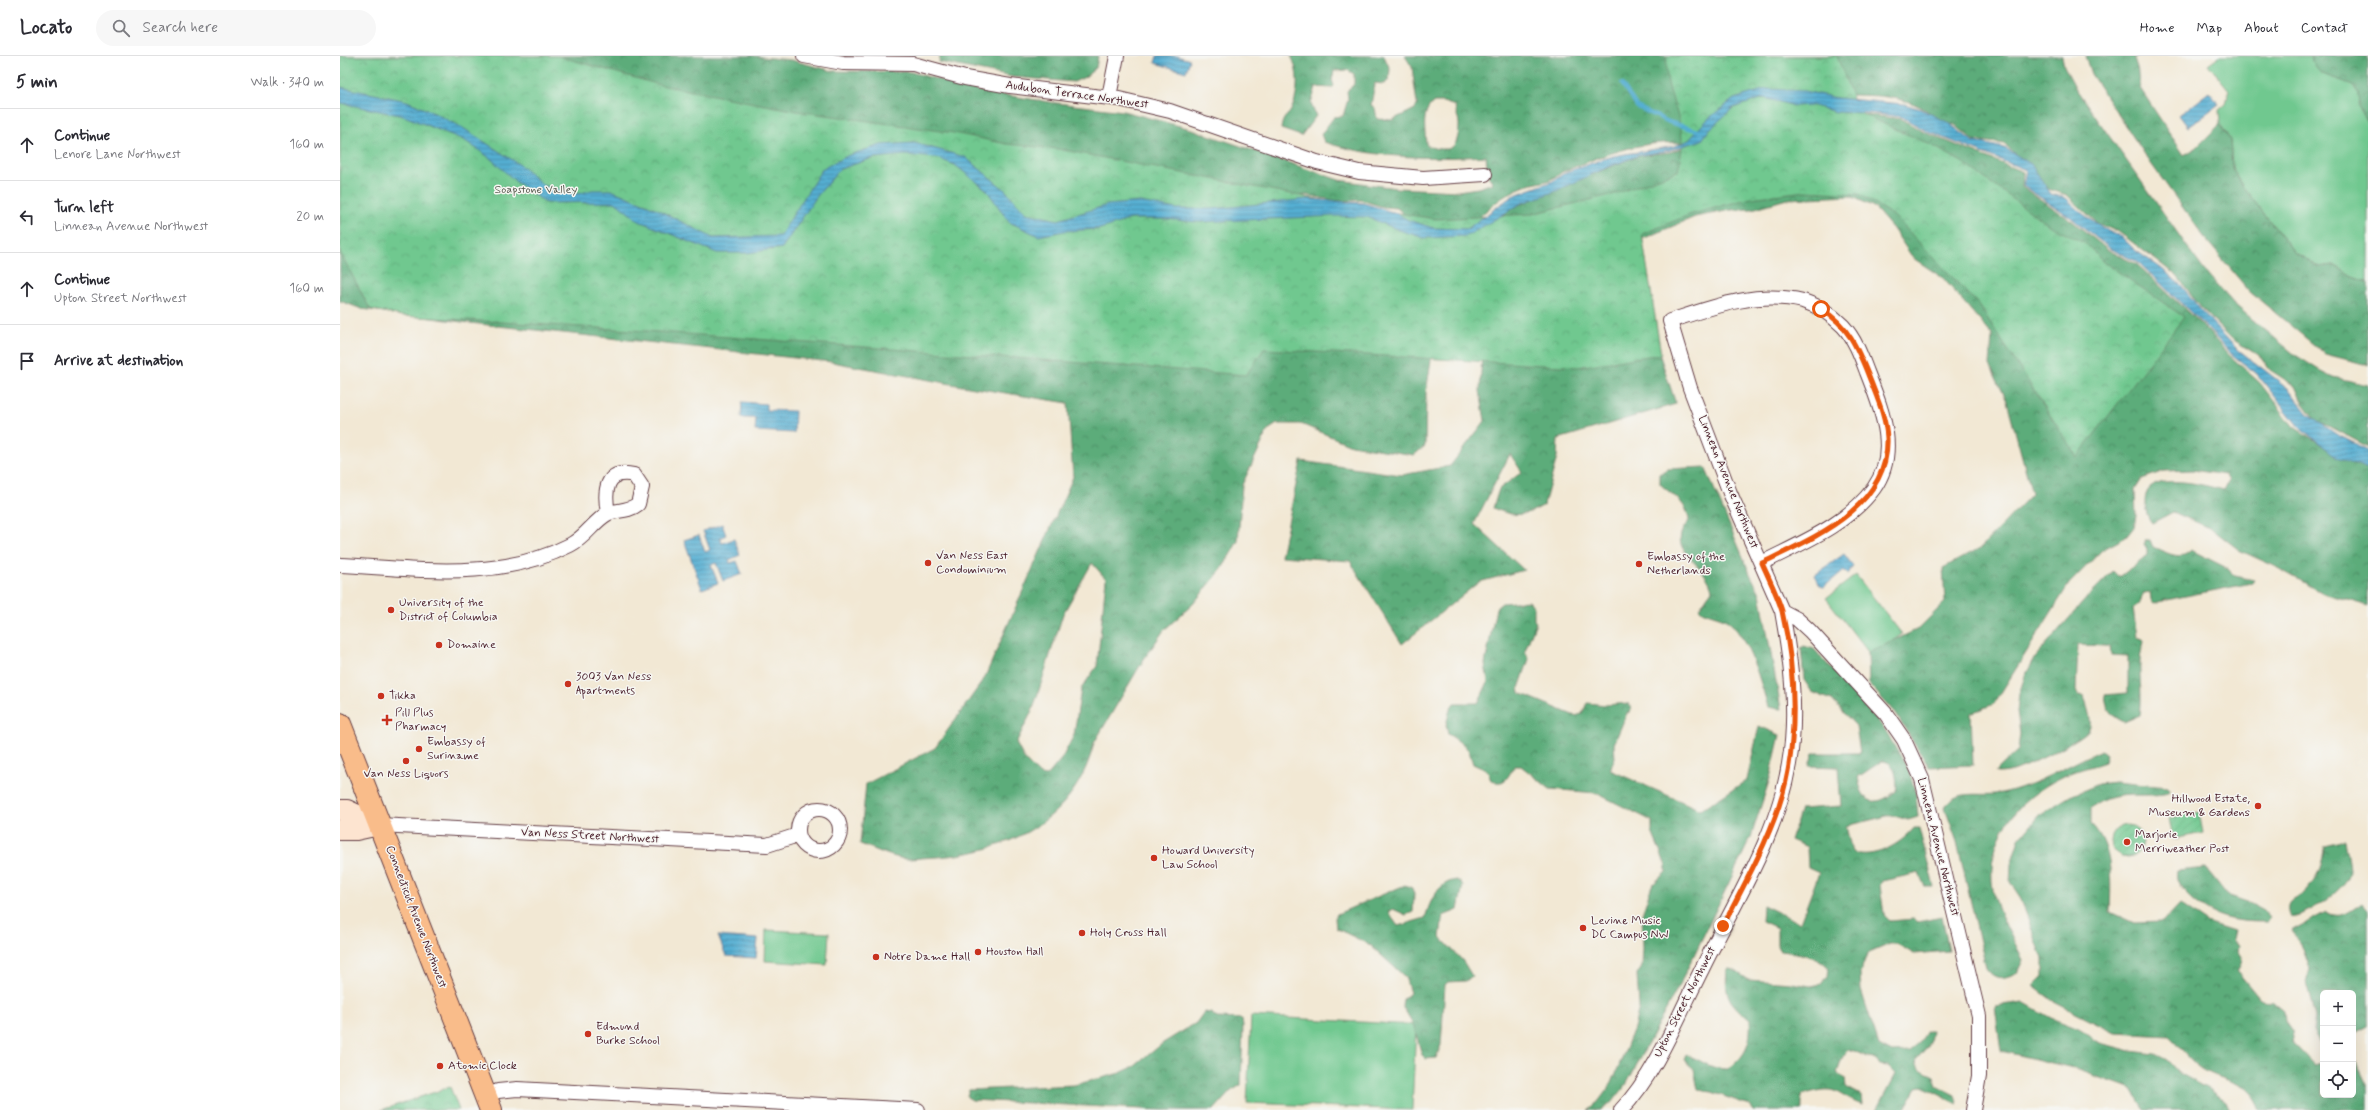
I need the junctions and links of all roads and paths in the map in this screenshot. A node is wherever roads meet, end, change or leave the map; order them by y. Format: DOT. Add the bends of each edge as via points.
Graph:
graph roads {
  1 [pos="804,56"];
  2 [pos="1117,56"];
  3 [pos="1109,97"];
  4 [pos="1485,174"];
  5 [pos="608,513"];
  6 [pos="1762,563"];
  7 [pos="340,565"];
  8 [pos="1782,611"];
  9 [pos="340,724"];
  10 [pos="340,810"];
  11 [pos="379,824"];
  12 [pos="340,830"];
  13 [pos="798,835"];
  14 [pos="488,1103"];
  15 [pos="918,1110"];
  16 [pos="1621,1110"];
  17 [pos="1973,1110"];
  1 -- 3 [label="street, Audubon Terrace Northwest" via="843,63 913,64 965,78 1010,86"];
  2 -- 3 [label="street"];
  3 -- 4 [label="street, Audubon Terrace Northwest" via="1170,111 1317,162 1359,172 1423,178"];
  5 -- 7 [label="street" via="584,536 570,545 508,568 465,572"];
  6 -- 6 [label="street, Linnean Avenue Northwest" via="1730,493 1696,404 1670,321 1717,306 1750,299 1783,298 1814,305 1833,317 1853,339 1879,401 1885,423 1887,450 1883,468 1874,488 1850,512 1826,530"];
  6 -- 8 [label="street, Linnean Avenue Northwest"];
  8 -- 16 [label="street, Upton Street Northwest" via="1792,682 1792,731 1789,764 1780,805 1736,901 1644,1082"];
  8 -- 17 [label="street, Linnean Avenue Northwest" via="1797,619 1810,631 1884,711 1904,740 1922,779 1979,1016 1980,1061"];
  9 -- 11 [label="main road, Connecticut Avenue Northwest"];
  10 -- 11 [label="main road, Van Ness Street Northwest" via="347,810"];
  11 -- 12 [label="main road, Van Ness Street Northwest" via="356,830"];
  11 -- 13 [label="street, Van Ness Street Northwest" via="767,845"];
  11 -- 14 [label="main road, Connecticut Avenue Northwest"];
  14 -- 15 [label="street" via="498,1091 517,1089"];
}
